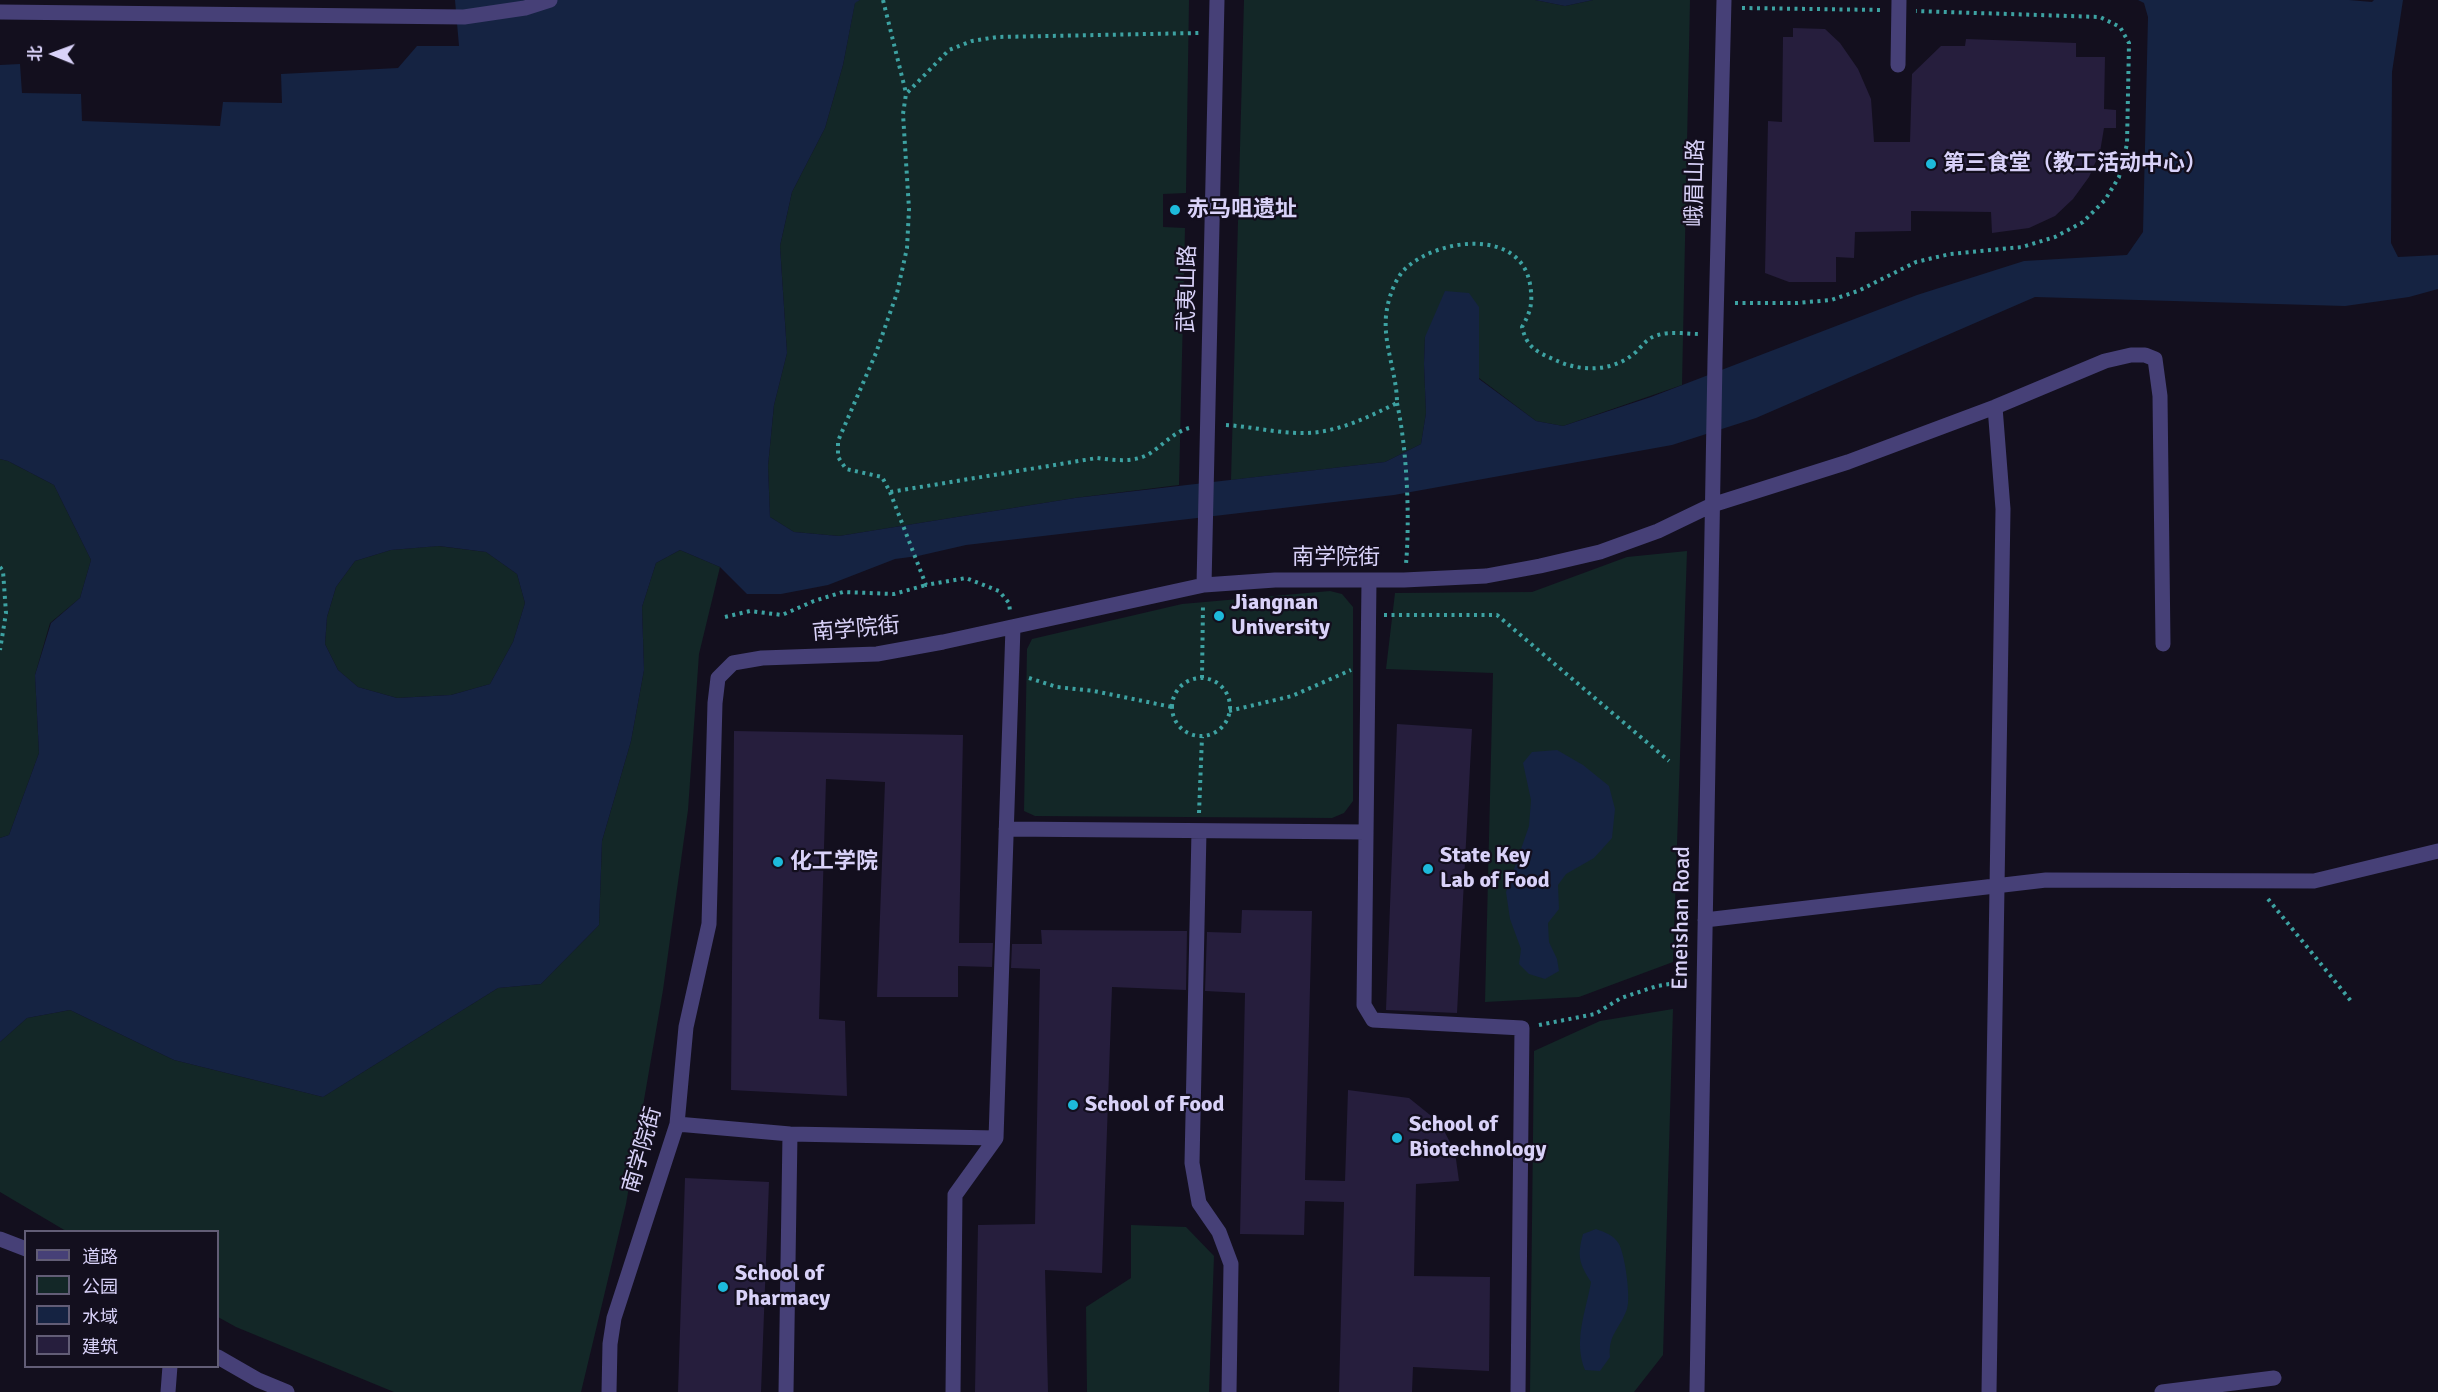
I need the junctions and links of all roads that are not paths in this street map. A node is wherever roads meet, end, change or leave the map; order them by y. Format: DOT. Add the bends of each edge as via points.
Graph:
graph roads {
  1 [pos="550,0"];
  2 [pos="1217,0"];
  3 [pos="1723,4"];
  4 [pos="1899,5"];
  5 [pos="157,7"];
  6 [pos="0,12"];
  7 [pos="1898,65"];
  8 [pos="1995,406"];
  9 [pos="1713,446"];
  10 [pos="1712,505"];
  11 [pos="1369,580"];
  12 [pos="1204,585"];
  13 [pos="1012,627"];
  14 [pos="2163,644"];
  15 [pos="1006,829"];
  16 [pos="1199,831"];
  17 [pos="1366,832"];
  18 [pos="2438,851"];
  19 [pos="1997,886"];
  20 [pos="1705,920"];
  21 [pos="677,1124"];
  22 [pos="790,1134"];
  23 [pos="996,1138"];
  24 [pos="0,1239"];
  25 [pos="24,1248"];
  26 [pos="219,1358"];
  27 [pos="170,1368"];
  28 [pos="2274,1378"];
  29 [pos="168,1392"];
  30 [pos="287,1392"];
  31 [pos="609,1392"];
  32 [pos="786,1392"];
  33 [pos="953,1392"];
  34 [pos="1229,1392"];
  35 [pos="1518,1392"];
  36 [pos="1694,1392"];
  37 [pos="1989,1392"];
  38 [pos="2162,1392"];
  1 -- 5 [label="street" via="525,8 464,17"];
  2 -- 12 [label="street, 武夷山路"];
  3 -- 9 [label="street, 峨眉山路"];
  4 -- 7 [label="street"];
  5 -- 6 [label="street"];
  8 -- 10 [label="street, 南学院街" via="1848,462"];
  8 -- 14 [label="street, 南学院街" via="2105,361 2131,355 2155,359 2160,396"];
  8 -- 19 [label="street" via="2003,509"];
  9 -- 10 [label="street, Emeishan Road"];
  10 -- 11 [label="street, 南学院街" via="1658,531 1600,552 1540,566 1486,576"];
  10 -- 20 [label="street, Emeishan Road"];
  11 -- 12 [label="street, 南学院街"];
  11 -- 17 [label="street"];
  12 -- 13 [label="street, 南学院街"];
  13 -- 15 [label="street"];
  13 -- 21 [label="street, 南学院街" via="877,654 752,659 733,663 718,678 709,924 686,1027"];
  15 -- 16 [label="street"];
  15 -- 23 [label="street"];
  16 -- 17 [label="street"];
  16 -- 34 [label="street" via="1192,1163 1199,1203 1219,1232 1231,1264"];
  17 -- 35 [label="street" via="1364,1005 1373,1020 1522,1028"];
  18 -- 19 [label="street" via="2314,882 2046,880"];
  19 -- 20 [label="street"];
  19 -- 37 [label="street"];
  20 -- 36 [label="street, Emeishan Road"];
  21 -- 22 [label="street"];
  21 -- 31 [label="street, 南学院街" via="614,1318"];
  22 -- 23 [label="street"];
  22 -- 32 [label="street"];
  23 -- 33 [label="street" via="955,1195"];
  24 -- 25 [label="street"];
  26 -- 30 [label="street"];
  27 -- 29 [label="street"];
  28 -- 38 [label="street"];
}
